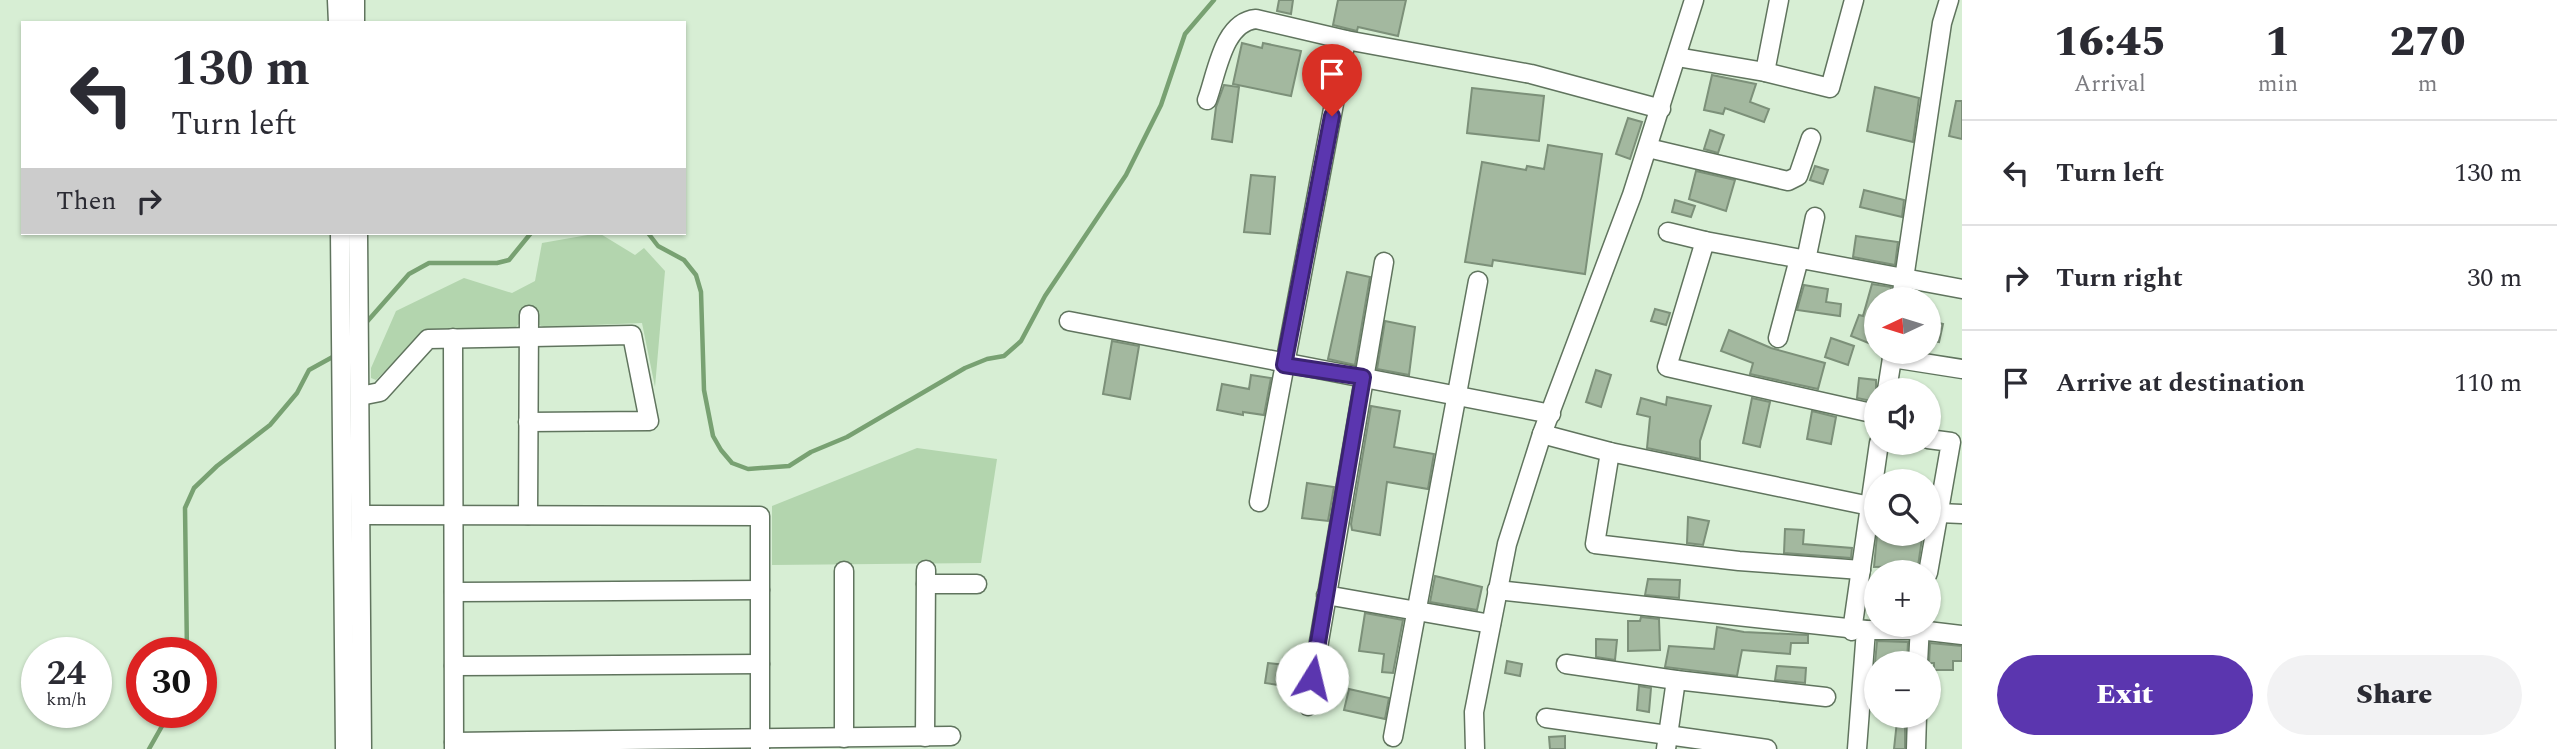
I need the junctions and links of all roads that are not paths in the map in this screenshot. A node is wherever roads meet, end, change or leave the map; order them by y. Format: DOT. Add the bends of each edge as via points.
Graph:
graph roads {
  1 [pos="337,0"];
  2 [pos="355,0"];
  3 [pos="1695,0"];
  4 [pos="1779,0"];
  5 [pos="1853,0"];
  6 [pos="1949,0"];
  7 [pos="338,21"];
  8 [pos="355,21"];
  9 [pos="1346,40"];
  10 [pos="1677,57"];
  11 [pos="1765,72"];
  12 [pos="1207,100"];
  13 [pos="1661,109"];
  14 [pos="1811,138"];
  15 [pos="1648,148"];
  16 [pos="1815,217"];
  17 [pos="1668,232"];
  18 [pos="340,235"];
  19 [pos="358,235"];
  20 [pos="1705,241"];
  21 [pos="1802,260"];
  22 [pos="1384,262"];
  23 [pos="1904,279"];
  24 [pos="1478,281"];
  25 [pos="1903,287"];
  26 [pos="1962,289"];
  27 [pos="529,315"];
  28 [pos="1069,321"];
  29 [pos="528,337"];
  30 [pos="453,338"];
  31 [pos="1778,338"];
  32 [pos="1937,364"];
  33 [pos="1284,365"];
  34 [pos="1962,369"];
  35 [pos="1363,377"];
  36 [pos="360,396"];
  37 [pos="1456,396"];
  38 [pos="1864,411"];
  39 [pos="1551,414"];
  40 [pos="528,422"];
  41 [pos="1542,434"];
  42 [pos="1956,442"];
  43 [pos="1610,452"];
  44 [pos="1259,502"];
  45 [pos="1864,505"];
  46 [pos="1941,505"];
  47 [pos="1941,513"];
  48 [pos="1962,514"];
  49 [pos="361,515"];
  50 [pos="453,515"];
  51 [pos="528,515"];
  52 [pos="1864,546"];
  53 [pos="1861,569"];
  54 [pos="844,571"];
  55 [pos="977,584"];
  56 [pos="760,590"];
  57 [pos="1497,590"];
  58 [pos="454,592"];
  59 [pos="1326,595"];
  60 [pos="1416,611"];
  61 [pos="1491,624"];
  62 [pos="1859,630"];
  63 [pos="1864,630"];
  64 [pos="1941,632"];
  65 [pos="1962,635"];
  66 [pos="760,664"];
  67 [pos="1566,664"];
  68 [pos="454,666"];
  69 [pos="1676,680"];
  70 [pos="1826,697"];
  71 [pos="1308,706"];
  72 [pos="1546,718"];
  73 [pos="1917,728"];
  74 [pos="951,736"];
  75 [pos="925,737"];
  76 [pos="1394,737"];
  77 [pos="844,738"];
  78 [pos="1667,742"];
  79 [pos="760,744"];
  80 [pos="454,746"];
  81 [pos="345,749"];
  82 [pos="362,749"];
  83 [pos="1475,749"];
  84 [pos="1767,749"];
  85 [pos="1857,749"];
  86 [pos="1916,749"];
  1 -- 7 [label="street"];
  2 -- 8 [label="street"];
  3 -- 10 [label="street"];
  4 -- 11 [label="street"];
  5 -- 11 [label="street" via="1830,88"];
  6 -- 23 [label="street"];
  9 -- 12 [label="street" via="1245,20 1230,35"];
  9 -- 13 [label="street" via="1531,74"];
  9 -- 33 [label="street"];
  10 -- 11 [label="street"];
  10 -- 13 [label="street"];
  13 -- 15 [label="street"];
  14 -- 15 [label="street" via="1798,176 1788,181"];
  15 -- 39 [label="street"];
  16 -- 21 [label="street"];
  17 -- 20 [label="street"];
  18 -- 81 [label="street"];
  19 -- 36 [label="street"];
  20 -- 21 [label="street"];
  20 -- 38 [label="street" via="1667,367"];
  21 -- 23 [label="street"];
  21 -- 31 [label="street"];
  22 -- 35 [label="street"];
  23 -- 25 [label="street"];
  23 -- 26 [label="street"];
  24 -- 37 [label="street"];
  27 -- 29 [label="street"];
  28 -- 33 [label="street"];
  29 -- 30 [label="street"];
  29 -- 40 [label="street"];
  29 -- 40 [label="street" via="632,335 649,421"];
  30 -- 36 [label="street" via="428,339 380,393"];
  30 -- 50 [label="street"];
  32 -- 34 [label="street"];
  33 -- 35 [label="street"];
  33 -- 44 [label="street"];
  35 -- 37 [label="street"];
  35 -- 59 [label="street"];
  36 -- 49 [label="street"];
  37 -- 39 [label="street"];
  37 -- 60 [label="street"];
  39 -- 41 [label="street"];
  40 -- 51 [label="street"];
  41 -- 43 [label="street"];
  41 -- 57 [label="street"];
  42 -- 46 [label="street"];
  43 -- 45 [label="street"];
  43 -- 53 [label="street" via="1595,544"];
  47 -- 48 [label="street"];
  49 -- 50 [label="street"];
  49 -- 82 [label="street"];
  50 -- 51 [label="street"];
  50 -- 58 [label="street"];
  51 -- 56 [label="street" via="760,516"];
  52 -- 53 [label="street"];
  53 -- 62 [label="street"];
  54 -- 77 [label="street"];
  55 -- 75 [label="street" via="926,577"];
  56 -- 58 [label="street"];
  56 -- 66 [label="street"];
  57 -- 61 [label="street"];
  57 -- 62 [label="street"];
  58 -- 68 [label="street"];
  59 -- 60 [label="street"];
  59 -- 71 [label="street"];
  60 -- 61 [label="street"];
  60 -- 76 [label="street"];
  61 -- 83 [label="street" via="1474,712"];
  62 -- 63 [label="street"];
  62 -- 85 [label="street"];
  64 -- 65 [label="street"];
  66 -- 68 [label="street"];
  66 -- 79 [label="street"];
  67 -- 69 [label="street"];
  68 -- 80 [label="street"];
  69 -- 70 [label="street"];
  69 -- 78 [label="street"];
  72 -- 78 [label="street"];
  73 -- 86 [label="street"];
  74 -- 75 [label="street"];
  75 -- 77 [label="street"];
  77 -- 79 [label="street"];
  78 -- 84 [label="street"];
  79 -- 80 [label="street"];
}
